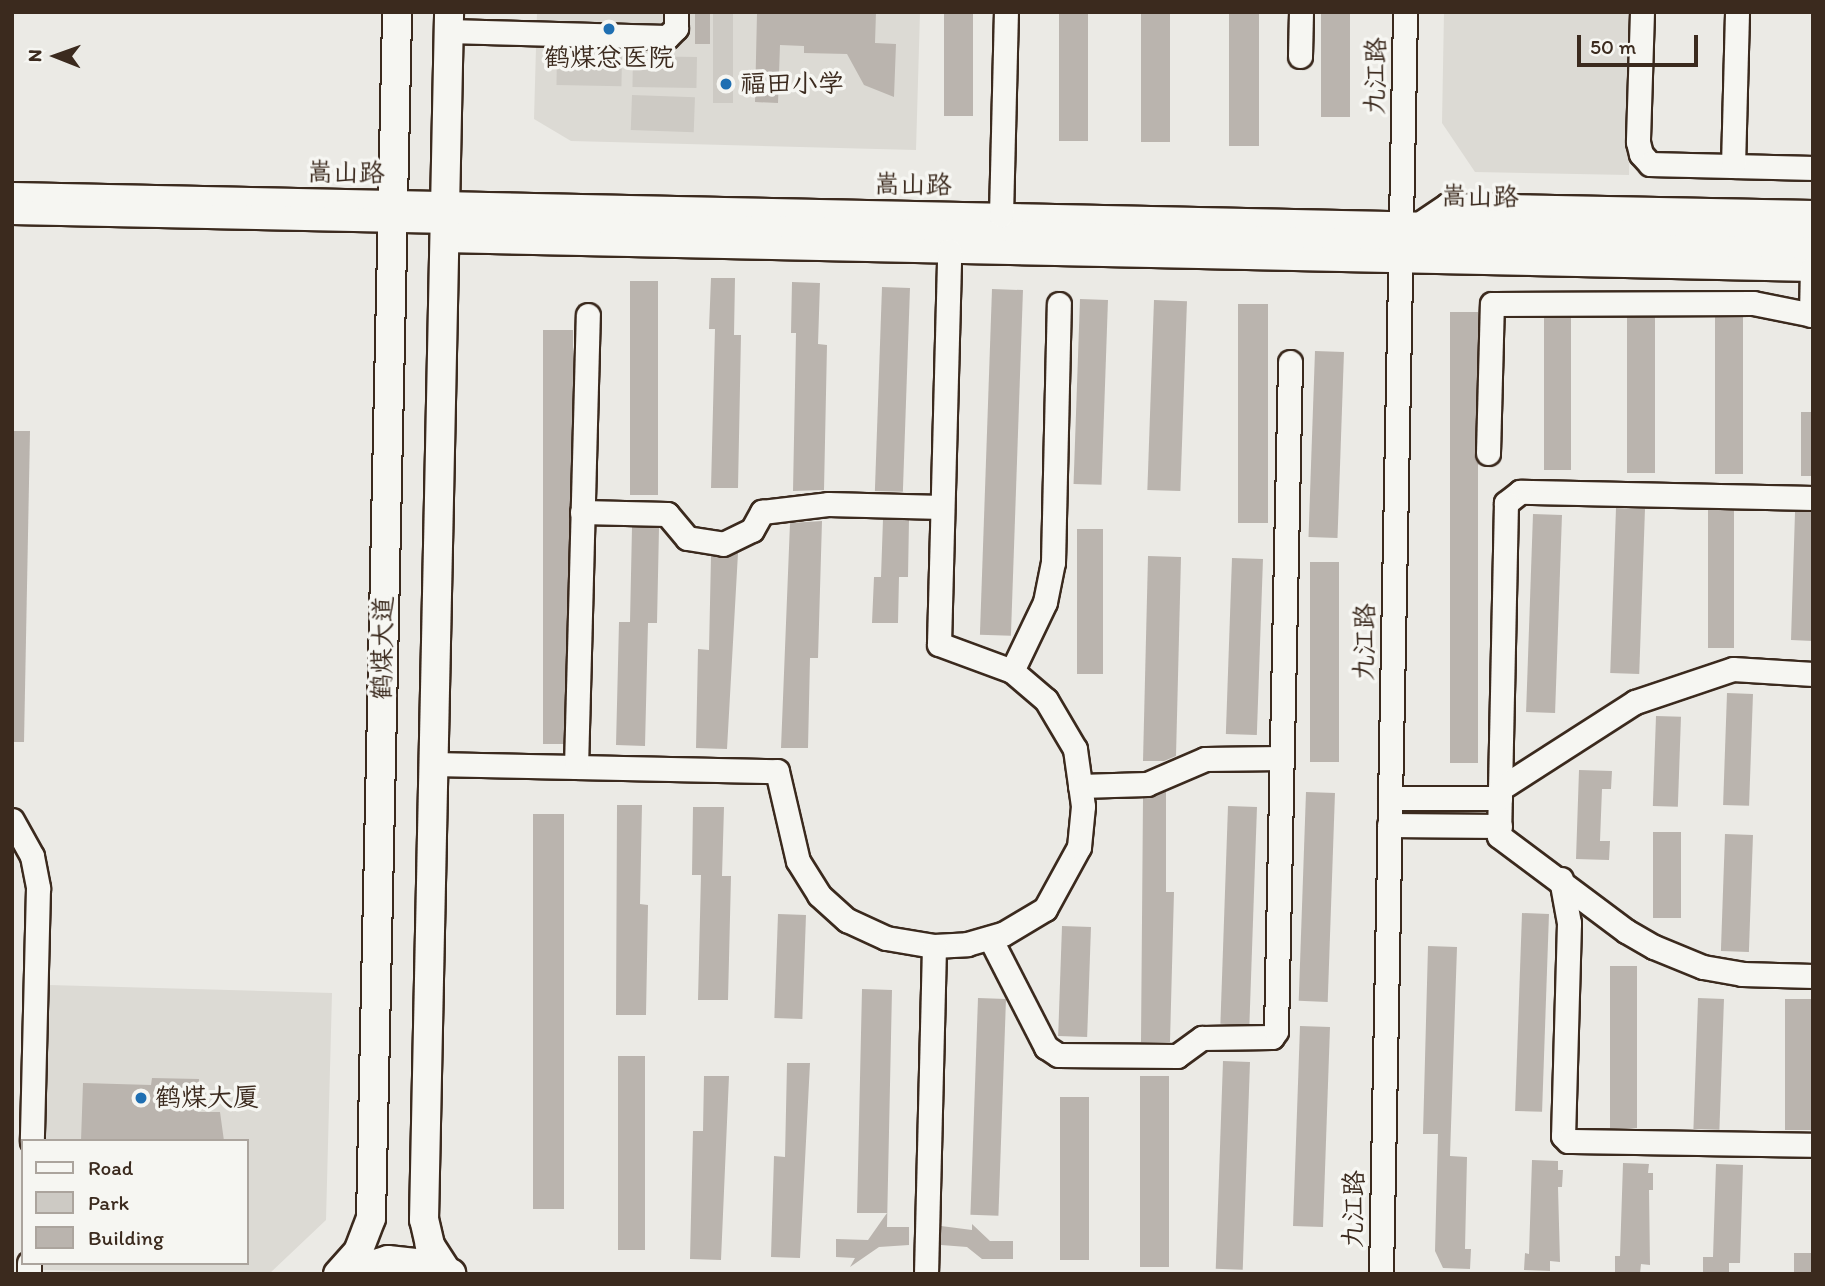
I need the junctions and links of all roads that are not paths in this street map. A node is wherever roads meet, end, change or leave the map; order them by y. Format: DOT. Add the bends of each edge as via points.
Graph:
graph roads {
  1 [pos="397,12"];
  2 [pos="676,12"];
  3 [pos="1006,12"];
  4 [pos="1301,12"];
  5 [pos="1390,12"];
  6 [pos="1405,12"];
  7 [pos="1642,12"];
  8 [pos="1737,12"];
  9 [pos="448,22"];
  10 [pos="1300,56"];
  11 [pos="1733,166"];
  12 [pos="1813,168"];
  13 [pos="12,194"];
  14 [pos="393,211"];
  15 [pos="12,212"];
  16 [pos="1813,212"];
  17 [pos="1002,215"];
  18 [pos="444,221"];
  19 [pos="1813,232"];
  20 [pos="1397,239"];
  21 [pos="948,250"];
  22 [pos="1812,263"];
  23 [pos="1059,304"];
  24 [pos="588,315"];
  25 [pos="1812,315"];
  26 [pos="1290,362"];
  27 [pos="1488,453"];
  28 [pos="1813,498"];
  29 [pos="942,507"];
  30 [pos="582,512"];
  31 [pos="1012,671"];
  32 [pos="1813,674"];
  33 [pos="1282,758"];
  34 [pos="433,764"];
  35 [pos="576,767"];
  36 [pos="1080,786"];
  37 [pos="1500,793"];
  38 [pos="1390,798"];
  39 [pos="12,820"];
  40 [pos="1389,825"];
  41 [pos="1500,826"];
  42 [pos="1561,879"];
  43 [pos="990,938"];
  44 [pos="934,946"];
  45 [pos="1813,976"];
  46 [pos="32,1139"];
  47 [pos="1813,1145"];
  48 [pos="449,1272"];
  49 [pos="338,1274"];
  50 [pos="343,1274"];
  51 [pos="926,1274"];
  52 [pos="1365,1274"];
  53 [pos="1381,1274"];
  1 -- 14 [label="main road, 鹤煤大道"];
  2 -- 9 [label="street" via="676,28 667,37"];
  3 -- 17 [label="street"];
  4 -- 10 [label="street"];
  5 -- 20 [label="street, 九江路"];
  6 -- 20 [label="street, 九江路"];
  7 -- 11 [label="street" via="1640,154 1650,164"];
  8 -- 11 [label="street"];
  9 -- 18 [label="main road, 鹤煤大道"];
  11 -- 12 [label="street"];
  13 -- 14 [label="street, 嵩山路"];
  14 -- 15 [label="street, 嵩山路"];
  14 -- 18 [label="street, 嵩山路"];
  14 -- 49 [label="main road, 鹤煤大道" via="371,1218 358,1252"];
  16 -- 20 [label="street" via="1447,205"];
  17 -- 18 [label="street, 嵩山路"];
  17 -- 20 [label="street, 嵩山路"];
  18 -- 20 [label="street, 嵩山路"];
  18 -- 21 [label="street"];
  18 -- 34 [label="main road, 鹤煤大道"];
  19 -- 20 [label="street, 嵩山路"];
  20 -- 21 [label="street"];
  20 -- 22 [label="street"];
  20 -- 38 [label="street, 九江路"];
  20 -- 52 [label="street, 九江路"];
  21 -- 29 [label="street"];
  22 -- 25 [label="street"];
  23 -- 31 [label="street" via="1053,562 1045,601"];
  24 -- 30 [label="street"];
  25 -- 27 [label="street" via="1739,303 1492,304"];
  26 -- 33 [label="street"];
  28 -- 37 [label="street" via="1520,492 1513,496 1506,503"];
  29 -- 30 [label="street" via="828,504 762,512 752,530 723,544 687,538 667,514"];
  29 -- 31 [label="street" via="939,644"];
  30 -- 35 [label="street"];
  31 -- 36 [label="street" via="1052,710 1075,749"];
  32 -- 37 [label="street" via="1733,669 1635,702"];
  33 -- 36 [label="street" via="1205,759 1147,784"];
  33 -- 43 [label="street" via="1276,1031 1272,1037 1202,1038 1177,1056 1058,1055 1046,1047"];
  34 -- 35 [label="street"];
  34 -- 48 [label="main road, 鹤煤大道" via="424,1220 430,1245"];
  35 -- 44 [label="street" via="777,771 798,861 819,895 847,920 886,938"];
  36 -- 43 [label="street" via="1079,847 1045,909"];
  37 -- 38 [label="street"];
  37 -- 41 [label="street"];
  38 -- 40 [label="street, 九江路"];
  39 -- 46 [label="street" via="32,856 38,888"];
  40 -- 41 [label="street"];
  40 -- 53 [label="street, 九江路"];
  41 -- 42 [label="street" via="1499,836"];
  42 -- 45 [label="street" via="1626,931 1703,967 1742,974"];
  42 -- 47 [label="street" via="1569,923 1563,1136 1568,1140"];
  43 -- 44 [label="street"];
  44 -- 51 [label="street"];
  48 -- 50 [label="main road, 鹤煤大道" via="388,1260"];
}
